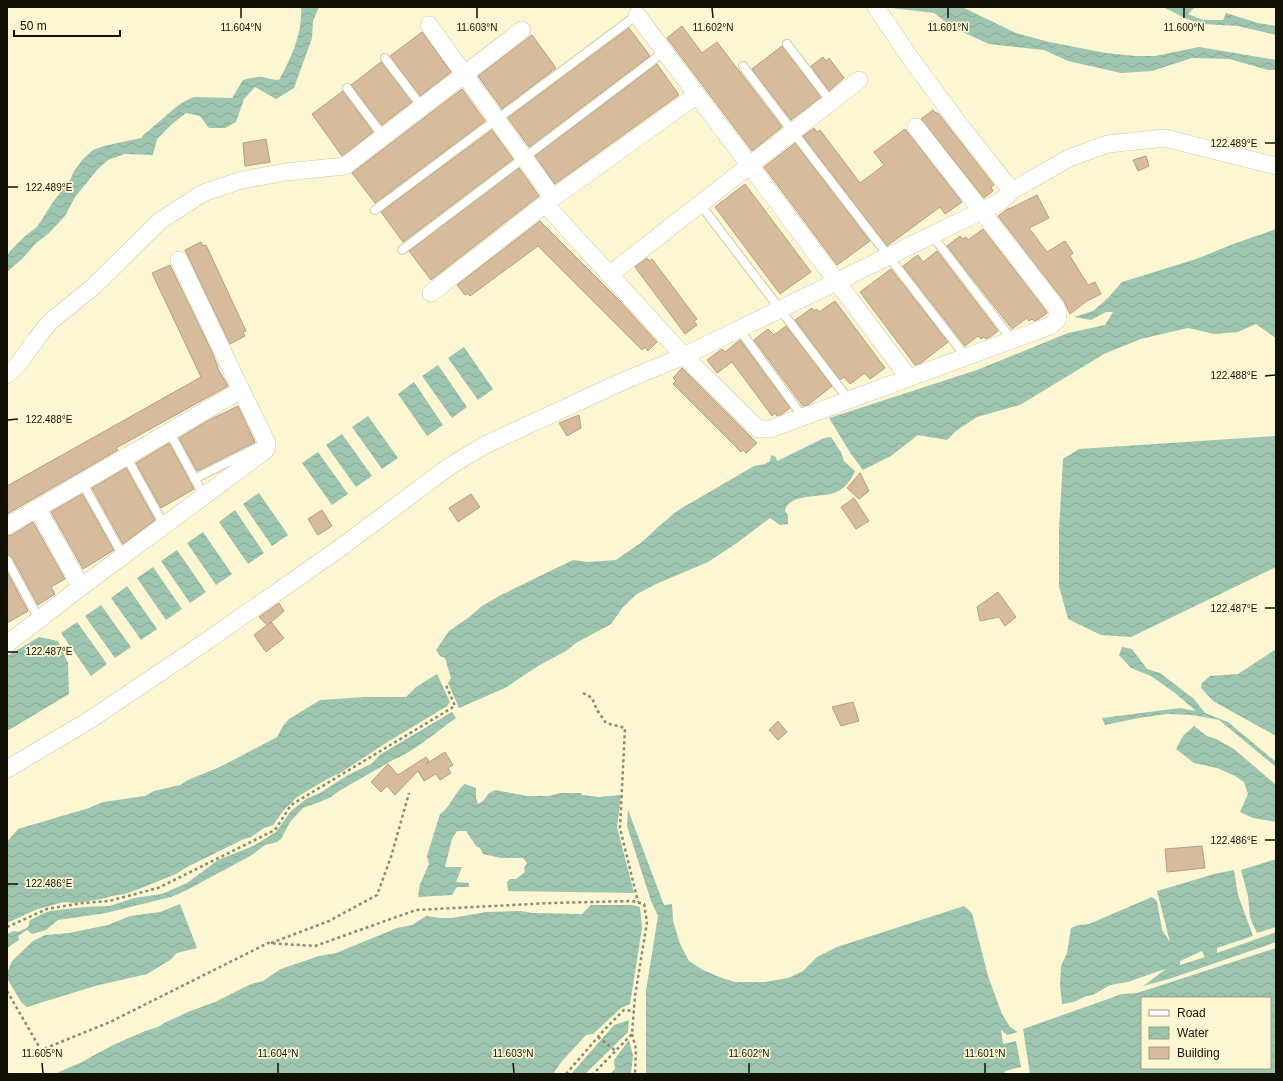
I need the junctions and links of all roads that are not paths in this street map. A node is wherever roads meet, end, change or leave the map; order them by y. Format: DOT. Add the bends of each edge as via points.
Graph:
graph roads {
  1 [pos="880,12"];
  2 [pos="637,15"];
  3 [pos="429,25"];
  4 [pos="522,30"];
  5 [pos="787,44"];
  6 [pos="664,52"];
  7 [pos="385,58"];
  8 [pos="743,66"];
  9 [pos="465,74"];
  10 [pos="860,80"];
  11 [pos="347,88"];
  12 [pos="697,95"];
  13 [pos="831,102"];
  14 [pos="422,107"];
  15 [pos="497,119"];
  16 [pos="916,127"];
  17 [pos="793,132"];
  18 [pos="383,136"];
  19 [pos="524,158"];
  20 [pos="750,166"];
  21 [pos="1276,166"];
  22 [pos="1012,191"];
  23 [pos="550,201"];
  24 [pos="700,204"];
  25 [pos="375,210"];
  26 [pos="982,211"];
  27 [pos="932,235"];
  28 [pos="402,250"];
  29 [pos="888,256"];
  30 [pos="179,260"];
  31 [pos="609,275"];
  32 [pos="837,282"];
  33 [pos="431,293"];
  34 [pos="781,309"];
  35 [pos="739,329"];
  36 [pos="1012,340"];
  37 [pos="684,356"];
  38 [pos="966,357"];
  39 [pos="7,375"];
  40 [pos="909,378"];
  41 [pos="241,390"];
  42 [pos="849,400"];
  43 [pos="803,416"];
  44 [pos="169,432"];
  45 [pos="268,443"];
  46 [pos="126,456"];
  47 [pos="194,479"];
  48 [pos="82,482"];
  49 [pos="204,496"];
  50 [pos="37,508"];
  51 [pos="164,525"];
  52 [pos="7,526"];
  53 [pos="123,556"];
  54 [pos="7,560"];
  55 [pos="81,587"];
  56 [pos="39,619"];
  57 [pos="7,644"];
  58 [pos="7,769"];
  1 -- 22 [label="street" via="911,59"];
  2 -- 6 [label="street"];
  2 -- 15 [label="lane"];
  3 -- 9 [label="street"];
  4 -- 9 [label="street"];
  5 -- 13 [label="lane"];
  6 -- 12 [label="street"];
  6 -- 19 [label="lane"];
  7 -- 14 [label="lane"];
  8 -- 17 [label="lane"];
  9 -- 14 [label="street"];
  9 -- 15 [label="street"];
  10 -- 13 [label="street"];
  11 -- 18 [label="lane"];
  12 -- 20 [label="street"];
  12 -- 23 [label="street"];
  13 -- 17 [label="street"];
  14 -- 18 [label="street"];
  15 -- 19 [label="street"];
  15 -- 25 [label="lane"];
  16 -- 26 [label="street"];
  17 -- 20 [label="street"];
  17 -- 29 [label="lane"];
  18 -- 39 [label="street" via="344,166 242,180 203,193 160,221 94,286 50,322"];
  19 -- 23 [label="street"];
  19 -- 28 [label="lane"];
  20 -- 24 [label="street"];
  20 -- 32 [label="street"];
  21 -- 22 [label="street" via="1165,138 1108,144 1069,158"];
  22 -- 26 [label="street" via="1000,202"];
  23 -- 31 [label="street"];
  23 -- 33 [label="street"];
  24 -- 31 [label="street"];
  24 -- 34 [label="lane"];
  26 -- 27 [label="street"];
  26 -- 36 [label="street" via="1057,310 1057,320 1052,325"];
  27 -- 29 [label="street"];
  27 -- 36 [label="lane"];
  29 -- 32 [label="street"];
  29 -- 38 [label="lane"];
  30 -- 41 [label="street"];
  31 -- 37 [label="street"];
  32 -- 34 [label="street"];
  32 -- 40 [label="street"];
  34 -- 35 [label="street"];
  34 -- 42 [label="lane"];
  35 -- 37 [label="street"];
  35 -- 43 [label="lane"];
  36 -- 38 [label="street"];
  37 -- 43 [label="street" via="758,428 770,429"];
  37 -- 58 [label="street" via="485,445 450,466 336,551 198,647 88,721"];
  38 -- 40 [label="street"];
  40 -- 42 [label="street"];
  41 -- 44 [label="street"];
  41 -- 45 [label="street"];
  42 -- 43 [label="street"];
  44 -- 46 [label="street"];
  44 -- 47 [label="lane"];
  45 -- 47 [label="lane"];
  45 -- 49 [label="street" via="266,450"];
  46 -- 48 [label="street"];
  46 -- 51 [label="lane"];
  47 -- 49 [label="lane"];
  48 -- 50 [label="street"];
  48 -- 53 [label="lane"];
  49 -- 51 [label="street"];
  50 -- 52 [label="street"];
  50 -- 55 [label="street"];
  51 -- 53 [label="street"];
  53 -- 55 [label="street"];
  54 -- 56 [label="lane"];
  55 -- 56 [label="street"];
  56 -- 57 [label="street"];
}
